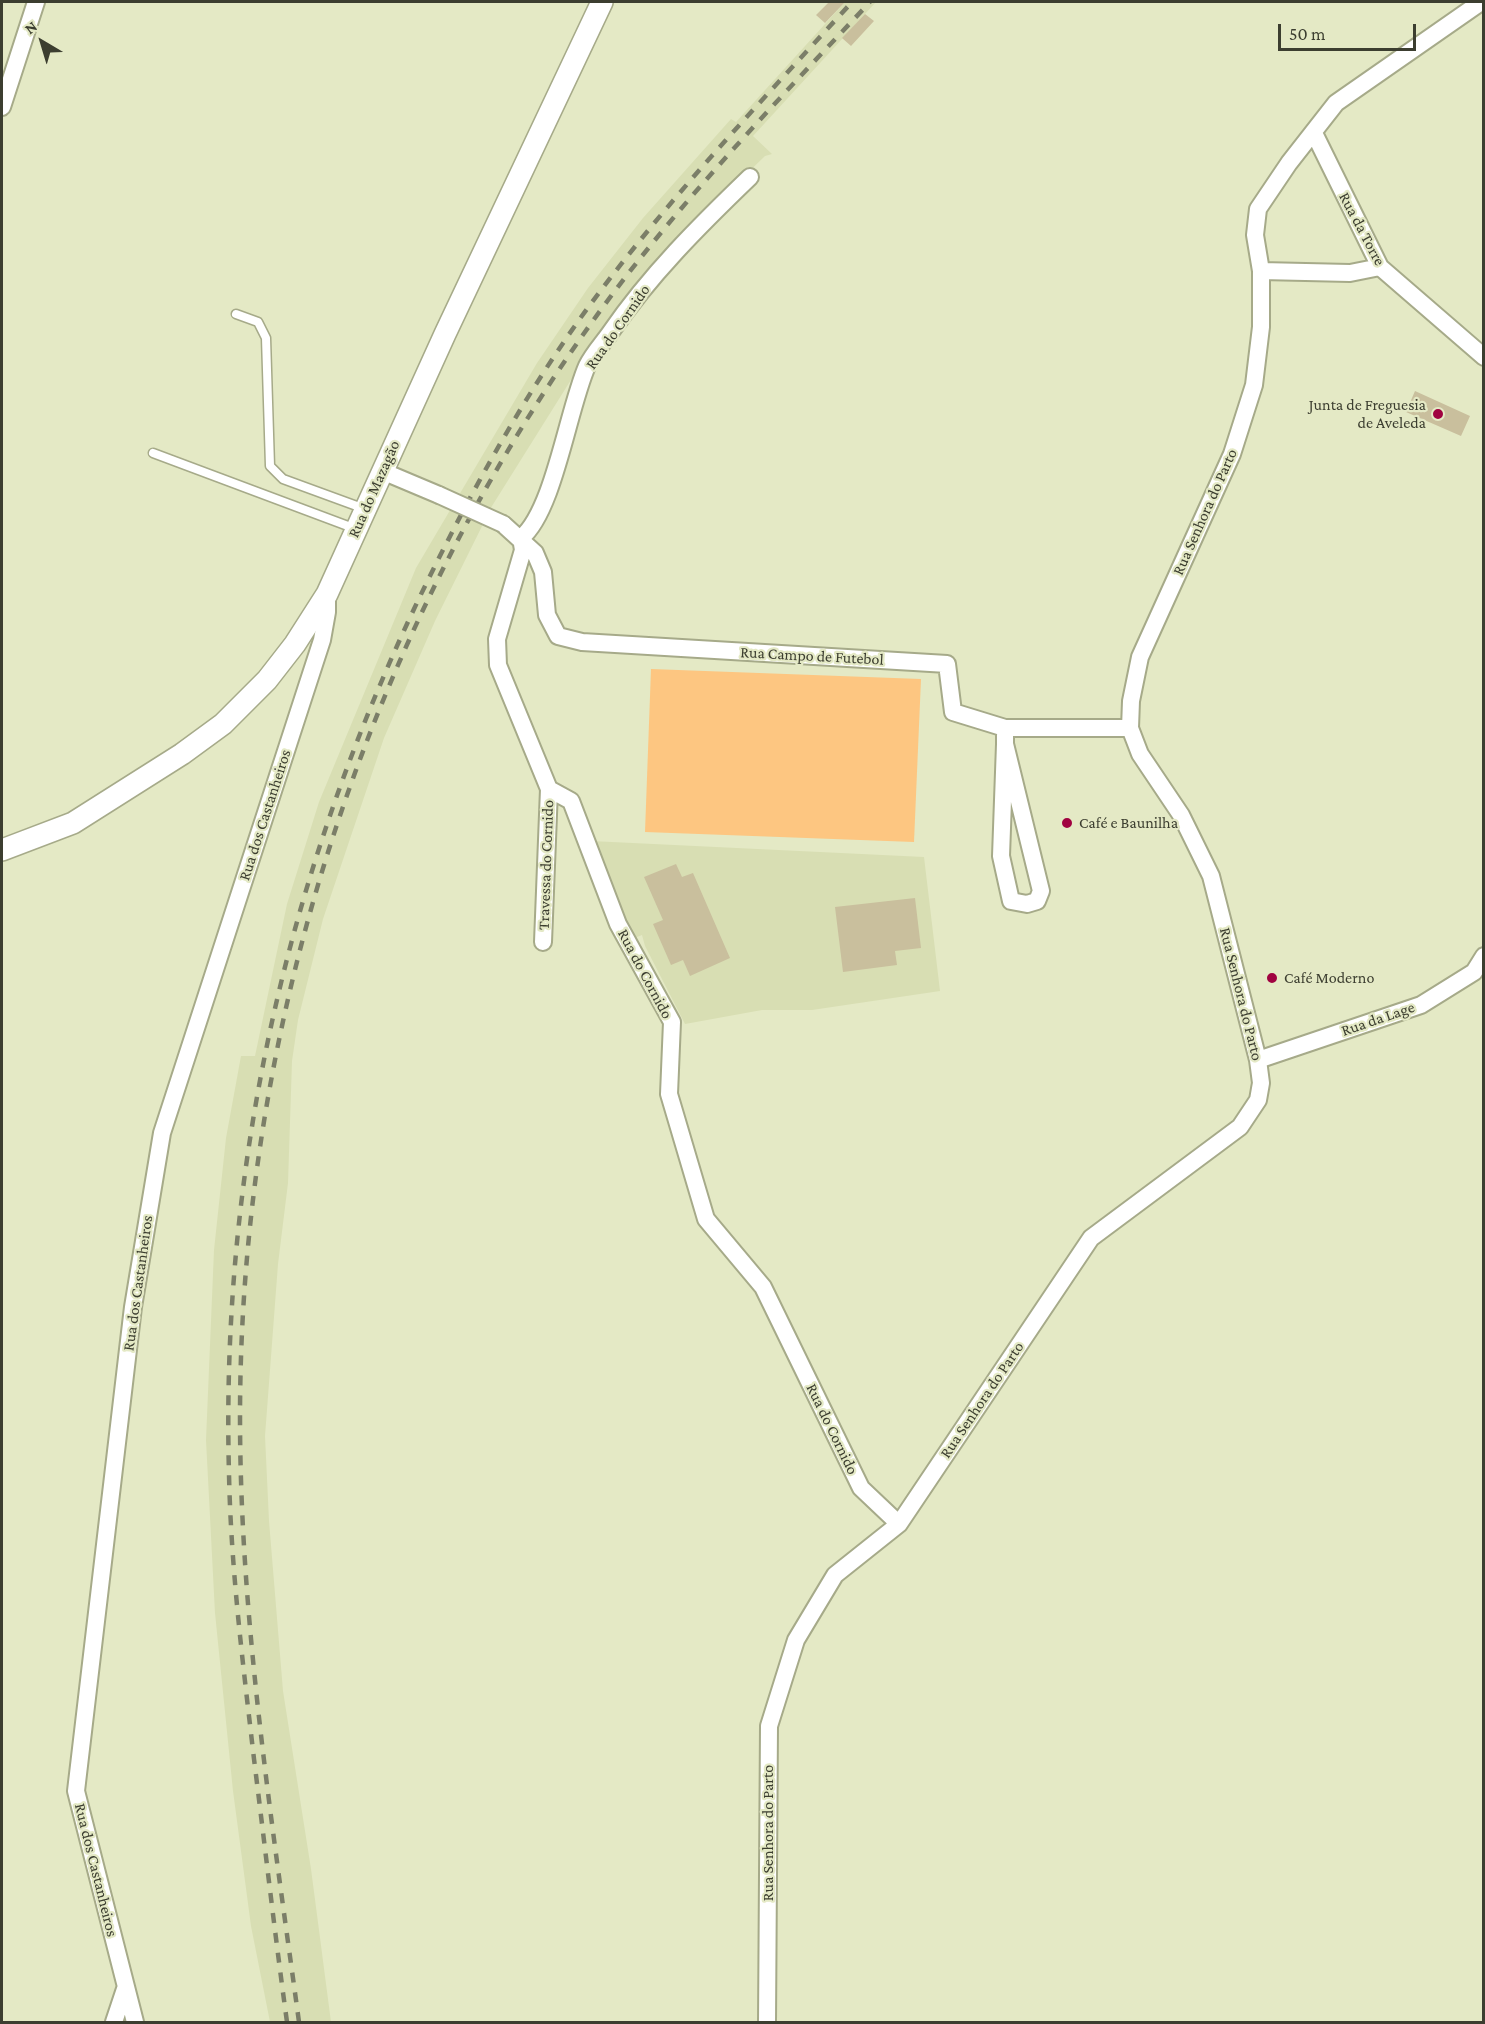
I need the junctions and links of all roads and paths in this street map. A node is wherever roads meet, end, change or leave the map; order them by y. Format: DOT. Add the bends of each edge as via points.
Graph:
graph roads {
  1 [pos="36,2"];
  2 [pos="603,2"];
  3 [pos="1481,2"];
  4 [pos="2,107"];
  5 [pos="1314,133"];
  6 [pos="750,177"];
  7 [pos="1380,267"];
  8 [pos="1261,270"];
  9 [pos="236,314"];
  10 [pos="1484,357"];
  11 [pos="153,453"];
  12 [pos="382,471"];
  13 [pos="365,509"];
  14 [pos="356,529"];
  15 [pos="520,538"];
  16 [pos="327,594"];
  17 [pos="1130,728"];
  18 [pos="1005,736"];
  19 [pos="549,789"];
  20 [pos="2,850"];
  21 [pos="543,942"];
  22 [pos="1484,956"];
  23 [pos="1258,1060"];
  24 [pos="899,1524"];
  25 [pos="125,1989"];
  26 [pos="114,2022"];
  27 [pos="135,2022"];
  28 [pos="767,2022"];
  1 -- 4 [label="street"];
  2 -- 12 [label="street, Rua do Mazagão"];
  3 -- 5 [label="street, Rua Senhora do Parto" via="1336,103"];
  5 -- 7 [label="street, Rua da Torre"];
  5 -- 8 [label="street, Rua Senhora do Parto" via="1258,209 1255,235"];
  6 -- 15 [label="street, Rua do Cornido" via="700,225 632,301 587,366 536,519 532,529"];
  7 -- 8 [label="street" via="1350,273"];
  7 -- 10 [label="street, Rua da Torre"];
  8 -- 17 [label="street, Rua Senhora do Parto" via="1261,327 1254,385 1232,454 1140,657"];
  9 -- 13 [label="lane" via="258,322 266,338 270,466 284,478"];
  11 -- 14 [label="lane"];
  12 -- 13 [label="street, Rua do Mazagão"];
  12 -- 15 [label="street, bridge" via="503,524"];
  13 -- 14 [label="street, Rua do Mazagão"];
  14 -- 16 [label="street, Rua do Mazagão"];
  15 -- 18 [label="street, Rua Campo de Futebol" via="535,553 543,572 547,615 558,636 582,642 947,664 953,712"];
  15 -- 19 [label="street" via="523,550 497,639 498,665"];
  16 -- 20 [label="street, Rua do Mazagão" via="267,680 223,724 72,823"];
  16 -- 25 [label="street, Rua dos Castanheiros" via="322,640 162,1132 133,1307 76,1791"];
  17 -- 18 [label="street, Rua Campo de Futebol"];
  17 -- 23 [label="street, Rua Senhora do Parto" via="1140,754 1181,815 1211,876"];
  18 -- 18 [label="street" via="1001,856 1011,901 1028,904 1037,901 1041,891"];
  19 -- 21 [label="street, Travessa do Cornido"];
  19 -- 24 [label="street, Rua do Cornido" via="571,801 618,924 672,1022 669,1094 706,1219 763,1287 861,1488"];
  22 -- 23 [label="street, Rua da Lage" via="1474,972 1421,1005"];
  23 -- 24 [label="street, Rua Senhora do Parto" via="1258,1100 1240,1127 1091,1238"];
  24 -- 28 [label="street, Rua Senhora do Parto" via="835,1575 796,1640 769,1726"];
  25 -- 26 [label="street"];
  25 -- 27 [label="street, Rua dos Castanheiros"];
}
